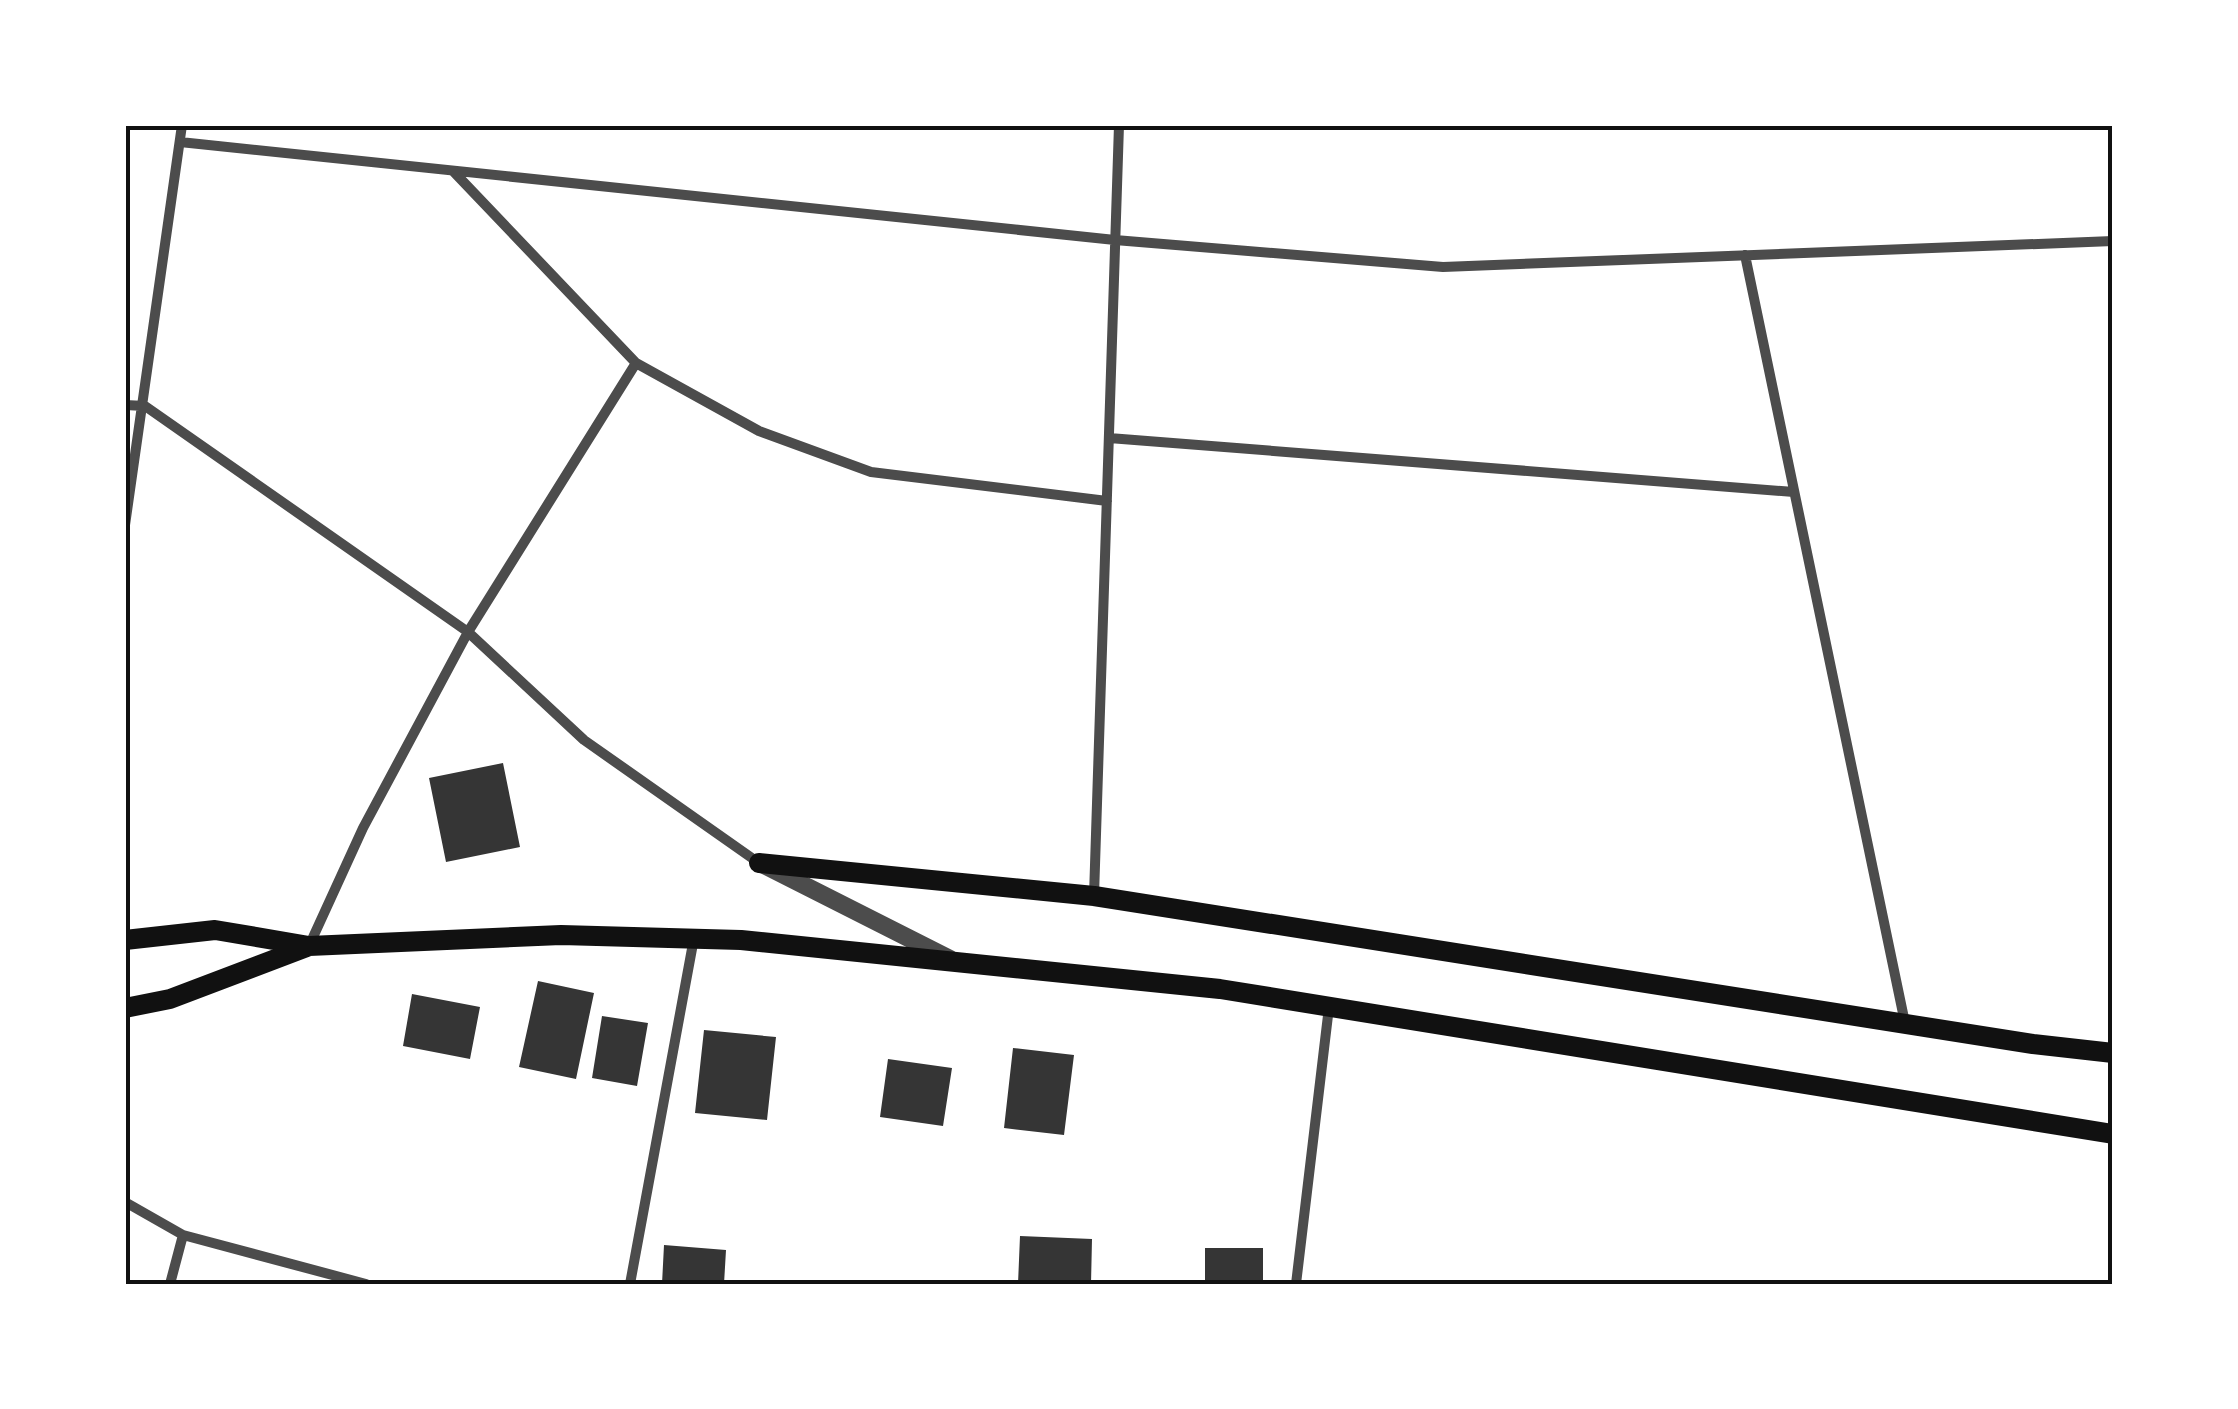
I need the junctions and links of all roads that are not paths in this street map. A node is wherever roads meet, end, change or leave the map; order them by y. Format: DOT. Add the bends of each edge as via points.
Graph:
graph roads {
  1 [pos="182,125"];
  2 [pos="1118,125"];
  3 [pos="180,142"];
  4 [pos="453,171"];
  5 [pos="1115,240"];
  6 [pos="2113,240"];
  7 [pos="1745,256"];
  8 [pos="636,363"];
  9 [pos="125,404"];
  10 [pos="144,406"];
  11 [pos="1109,438"];
  12 [pos="1794,492"];
  13 [pos="1107,501"];
  14 [pos="125,526"];
  15 [pos="468,632"];
  16 [pos="759,863"];
  17 [pos="1094,896"];
  18 [pos="694,937"];
  19 [pos="125,940"];
  20 [pos="309,946"];
  21 [pos="957,962"];
  22 [pos="125,1008"];
  23 [pos="1329,1008"];
  24 [pos="1905,1024"];
  25 [pos="2113,1053"];
  26 [pos="2113,1134"];
  27 [pos="125,1202"];
  28 [pos="183,1234"];
  29 [pos="170,1284"];
  30 [pos="366,1284"];
  31 [pos="630,1284"];
  32 [pos="1296,1284"];
  1 -- 3 [label="street"];
  2 -- 5 [label="street"];
  3 -- 4 [label="street"];
  3 -- 10 [label="street"];
  4 -- 5 [label="street"];
  4 -- 8 [label="street"];
  5 -- 7 [label="street" via="1442,267"];
  5 -- 11 [label="street"];
  6 -- 7 [label="street"];
  7 -- 12 [label="street"];
  8 -- 13 [label="street" via="760,431 871,472"];
  8 -- 15 [label="street"];
  9 -- 10 [label="street"];
  10 -- 14 [label="street"];
  10 -- 15 [label="street"];
  11 -- 12 [label="street"];
  11 -- 13 [label="street"];
  12 -- 24 [label="street"];
  13 -- 17 [label="street"];
  15 -- 16 [label="street" via="584,740"];
  15 -- 20 [label="street" via="363,828"];
  16 -- 17 [label="main road"];
  16 -- 21 [label="street"];
  17 -- 24 [label="main road"];
  18 -- 20 [label="main road" via="561,935"];
  18 -- 21 [label="main road"];
  18 -- 31 [label="street"];
  19 -- 20 [label="main road" via="215,930"];
  20 -- 22 [label="main road" via="170,999"];
  21 -- 23 [label="main road" via="1220,989"];
  23 -- 26 [label="main road"];
  23 -- 32 [label="street"];
  24 -- 25 [label="main road"];
  27 -- 28 [label="street"];
  28 -- 29 [label="street"];
  28 -- 30 [label="street"];
}
